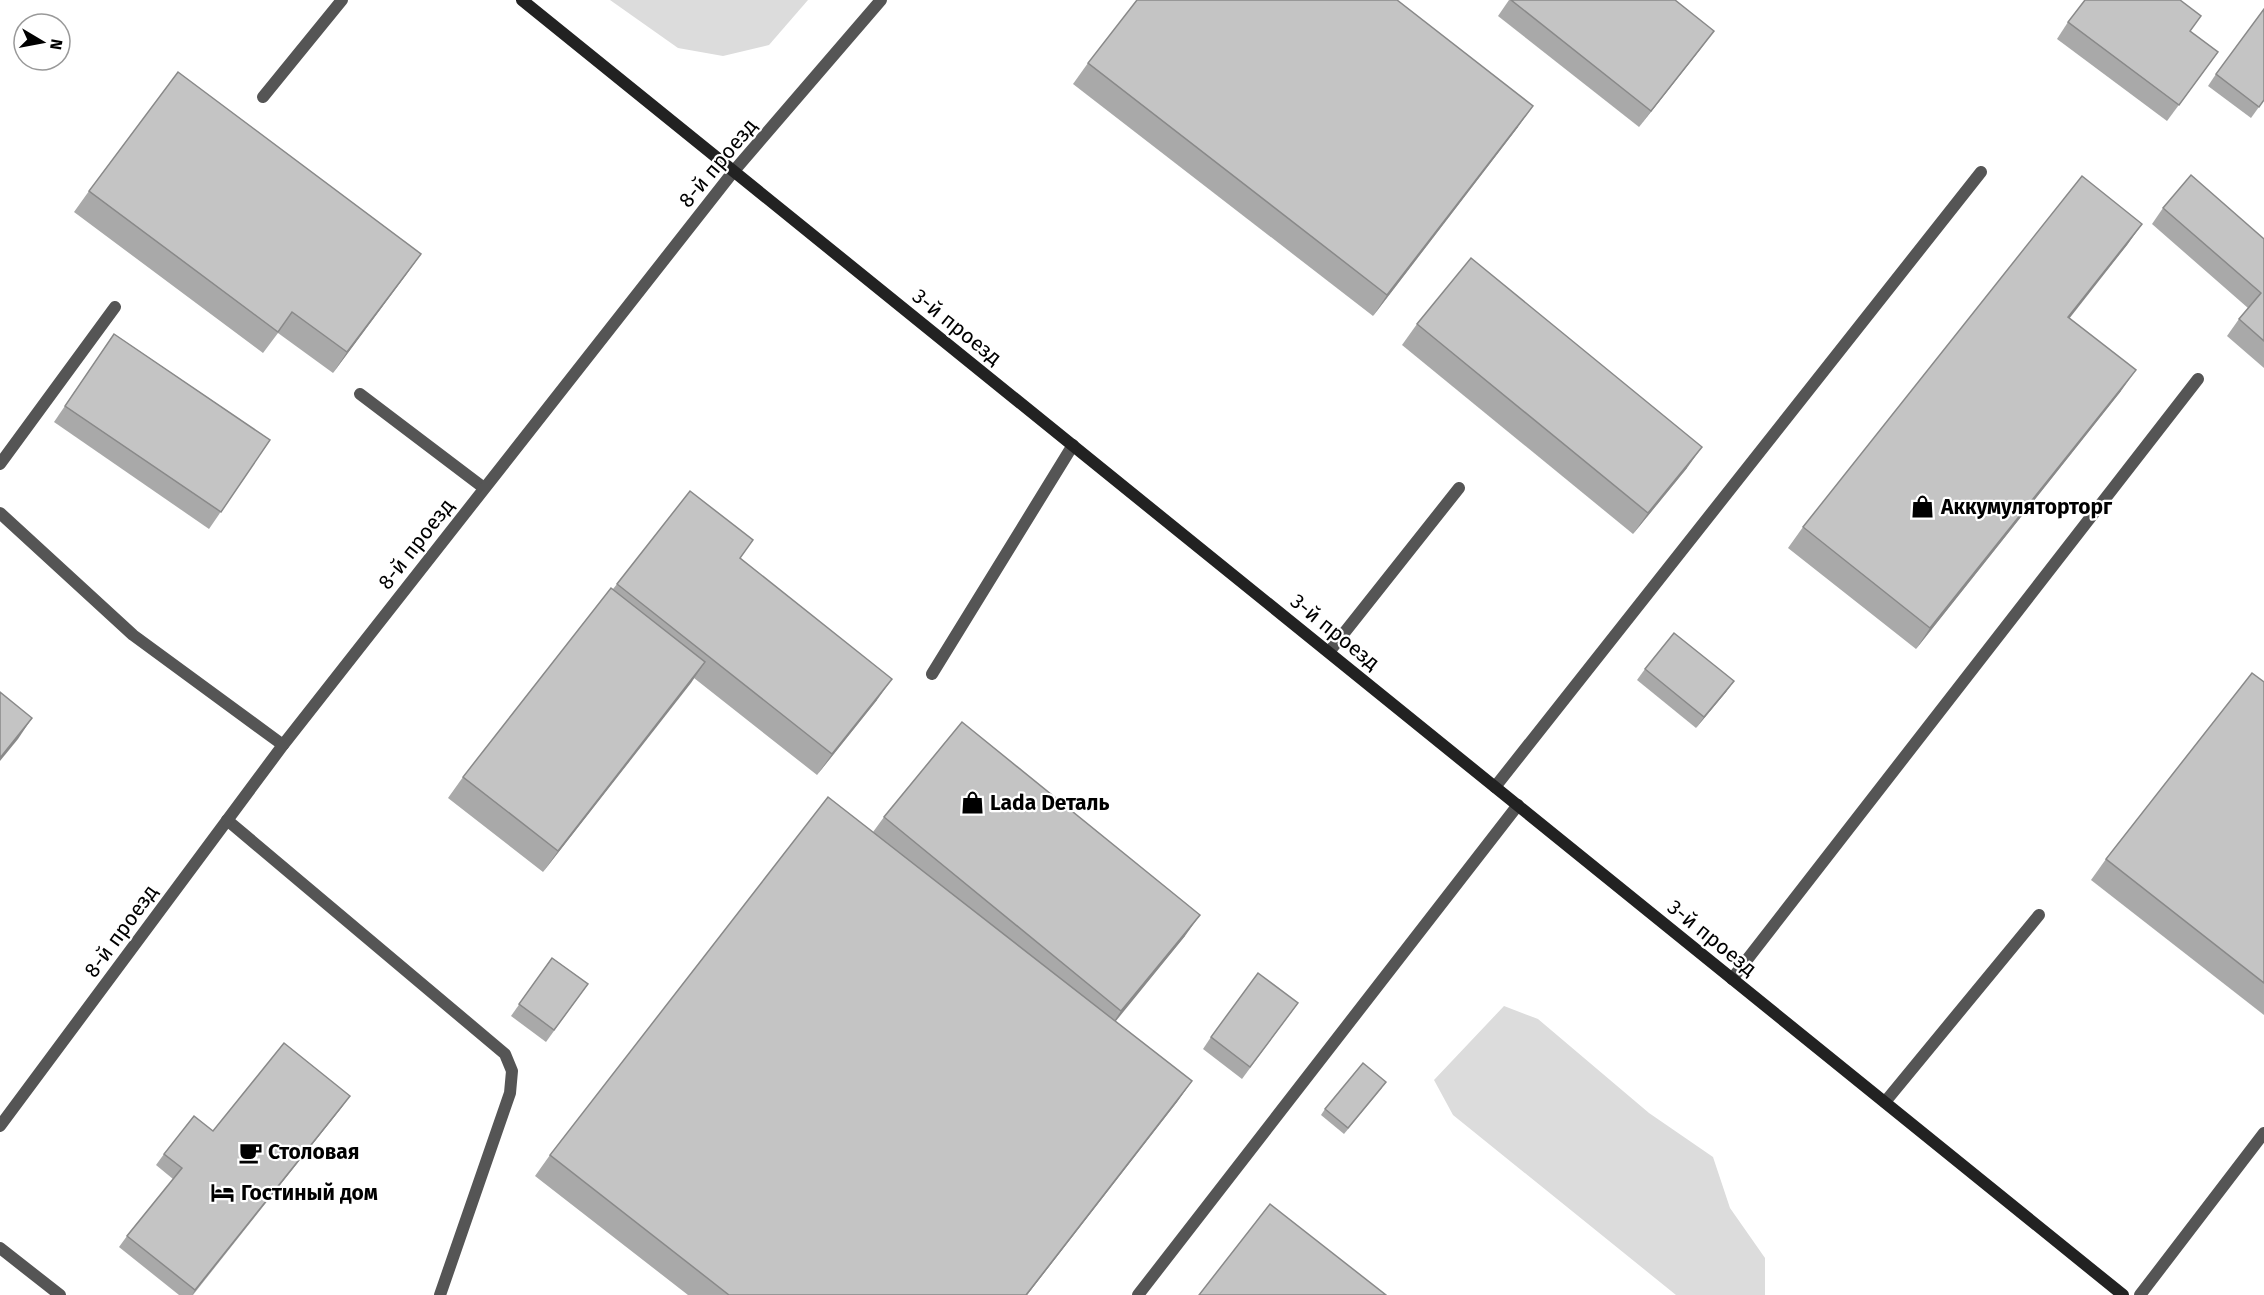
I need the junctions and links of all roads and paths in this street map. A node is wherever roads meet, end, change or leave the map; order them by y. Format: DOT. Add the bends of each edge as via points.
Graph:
graph roads {
  1 [pos="342,0"];
  2 [pos="522,0"];
  3 [pos="881,0"];
  4 [pos="263,97"];
  5 [pos="733,172"];
  6 [pos="1982,172"];
  7 [pos="115,307"];
  8 [pos="2198,379"];
  9 [pos="360,394"];
  10 [pos="1073,445"];
  11 [pos="0,464"];
  12 [pos="484,488"];
  13 [pos="1459,488"];
  14 [pos="0,513"];
  15 [pos="1329,652"];
  16 [pos="932,674"];
  17 [pos="283,745"];
  18 [pos="1496,787"];
  19 [pos="1518,805"];
  20 [pos="228,820"];
  21 [pos="2039,915"];
  22 [pos="1732,979"];
  23 [pos="1885,1102"];
  24 [pos="0,1126"];
  25 [pos="2264,1132"];
  26 [pos="0,1248"];
  27 [pos="60,1295"];
  28 [pos="440,1295"];
  29 [pos="1138,1295"];
  30 [pos="2123,1295"];
  31 [pos="2140,1295"];
  1 -- 4 [label="street"];
  2 -- 5 [label="street, 3-й проезд"];
  3 -- 5 [label="street, 8-й проезд"];
  5 -- 10 [label="street, 3-й проезд"];
  5 -- 12 [label="street, 8-й проезд"];
  6 -- 18 [label="street"];
  7 -- 11 [label="street"];
  8 -- 22 [label="street"];
  9 -- 12 [label="street"];
  10 -- 15 [label="street, 3-й проезд"];
  10 -- 16 [label="street"];
  12 -- 17 [label="street, 8-й проезд"];
  13 -- 15 [label="street"];
  14 -- 17 [label="street" via="133,635"];
  15 -- 18 [label="street, 3-й проезд"];
  17 -- 20 [label="street, 8-й проезд"];
  18 -- 19 [label="street, 3-й проезд"];
  19 -- 22 [label="street, 3-й проезд"];
  19 -- 29 [label="street"];
  20 -- 24 [label="street, 8-й проезд"];
  20 -- 28 [label="street" via="505,1054 512,1071 510,1093"];
  21 -- 23 [label="street"];
  22 -- 23 [label="street, 3-й проезд"];
  23 -- 30 [label="street, 3-й проезд"];
  25 -- 31 [label="street"];
  26 -- 27 [label="street"];
}
